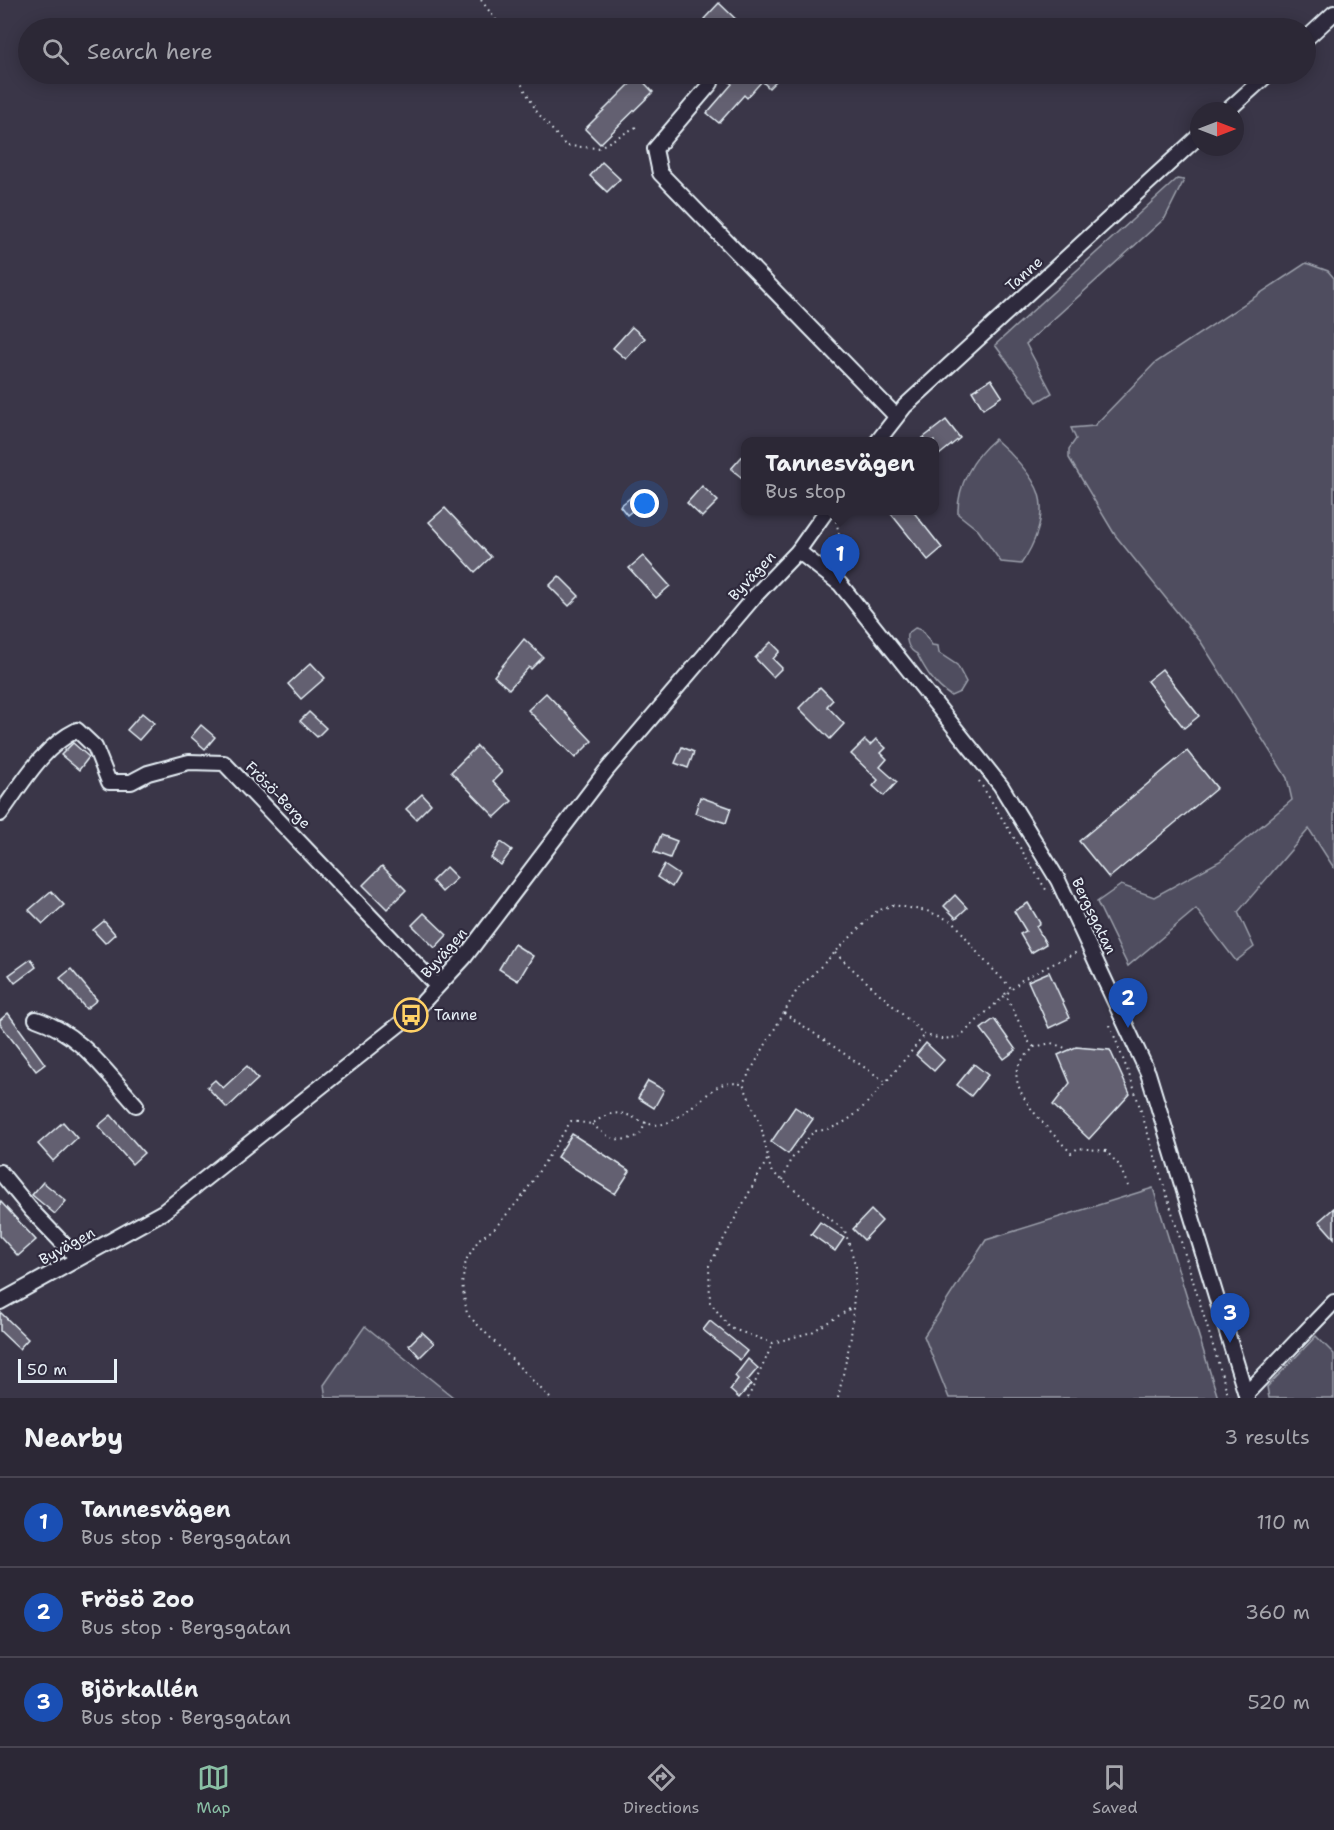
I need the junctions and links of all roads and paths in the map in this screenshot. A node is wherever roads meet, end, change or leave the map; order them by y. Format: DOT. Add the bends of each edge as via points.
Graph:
graph roads {
  1 [pos="482,0"];
  2 [pos="1334,13"];
  3 [pos="495,18"];
  4 [pos="1316,29"];
  5 [pos="522,84"];
  6 [pos="710,84"];
  7 [pos="1257,84"];
  8 [pos="1237,102"];
  9 [pos="636,127"];
  10 [pos="1190,144"];
  11 [pos="896,416"];
  12 [pos="880,437"];
  13 [pos="830,515"];
  14 [pos="831,515"];
  15 [pos="798,551"];
  16 [pos="829,576"];
  17 [pos="975,776"];
  18 [pos="0,814"];
  19 [pos="1050,895"];
  20 [pos="1083,948"];
  21 [pos="835,953"];
  22 [pos="437,986"];
  23 [pos="1011,988"];
  24 [pos="1005,993"];
  25 [pos="784,1013"];
  26 [pos="36,1019"];
  27 [pos="1110,1024"];
  28 [pos="925,1035"];
  29 [pos="1034,1047"];
  30 [pos="1068,1049"];
  31 [pos="886,1082"];
  32 [pos="743,1084"];
  33 [pos="136,1105"];
  34 [pos="646,1122"];
  35 [pos="592,1124"];
  36 [pos="768,1159"];
  37 [pos="0,1172"];
  38 [pos="783,1180"];
  39 [pos="1128,1186"];
  40 [pos="77,1258"];
  41 [pos="0,1302"];
  42 [pos="1334,1302"];
  43 [pos="854,1307"];
  44 [pos="773,1343"];
  45 [pos="1247,1396"];
  46 [pos="550,1398"];
  47 [pos="748,1398"];
  48 [pos="838,1398"];
  49 [pos="1229,1398"];
  1 -- 3 [label="path"];
  2 -- 4 [label="street"];
  5 -- 9 [label="path" via="537,112 566,146 598,148"];
  6 -- 11 [label="street" via="655,149 660,173"];
  7 -- 8 [label="street"];
  10 -- 11 [label="street, Tanne"];
  11 -- 12 [label="street, Tanne"];
  13 -- 15 [label="street"];
  14 -- 16 [label="path" via="845,559"];
  15 -- 16 [label="street, Bergsgatan"];
  15 -- 22 [label="street, Byvägen" via="754,596 606,771 464,958"];
  16 -- 45 [label="street, Bergsgatan" via="840,584 1001,786 1058,880 1148,1073"];
  17 -- 19 [label="path"];
  18 -- 22 [label="street, Frösö-Berge" via="41,758 63,737 77,730 95,747 109,782 131,782 147,773 189,762 224,763"];
  20 -- 23 [label="path"];
  21 -- 23 [label="path" via="877,911 893,905 927,911 954,922"];
  21 -- 25 [label="path" via="797,990"];
  21 -- 28 [label="path"];
  22 -- 40 [label="street, Byvägen" via="411,1015 163,1212"];
  23 -- 24 [label="path"];
  24 -- 28 [label="path" via="959,1037"];
  24 -- 29 [label="path"];
  25 -- 31 [label="path"];
  25 -- 32 [label="path"];
  26 -- 33 [label="street" via="68,1034"];
  27 -- 49 [label="path" via="1133,1086"];
  28 -- 31 [label="path"];
  29 -- 30 [label="path" via="1051,1043"];
  29 -- 39 [label="path" via="1018,1067 1016,1085 1030,1107 1071,1154 1078,1148 1106,1151 1119,1165"];
  31 -- 38 [label="path" via="852,1119 830,1130 814,1131 790,1161"];
  32 -- 34 [label="path" via="723,1084 665,1124"];
  32 -- 36 [label="path" via="761,1126"];
  34 -- 35 [label="path" via="615,1113"];
  34 -- 35 [label="path" via="640,1135 624,1142 609,1139"];
  35 -- 46 [label="path" via="571,1121 525,1193 494,1229 478,1239 466,1260 462,1284 467,1314"];
  36 -- 38 [label="path" via="771,1171"];
  36 -- 44 [label="path" via="709,1266 710,1302 730,1328"];
  37 -- 40 [label="street"];
  38 -- 43 [label="path" via="845,1231 856,1267"];
  40 -- 41 [label="street, Byvägen"];
  42 -- 45 [label="street"];
  43 -- 44 [label="path" via="812,1332"];
  43 -- 48 [label="path"];
  44 -- 47 [label="path"];
}
